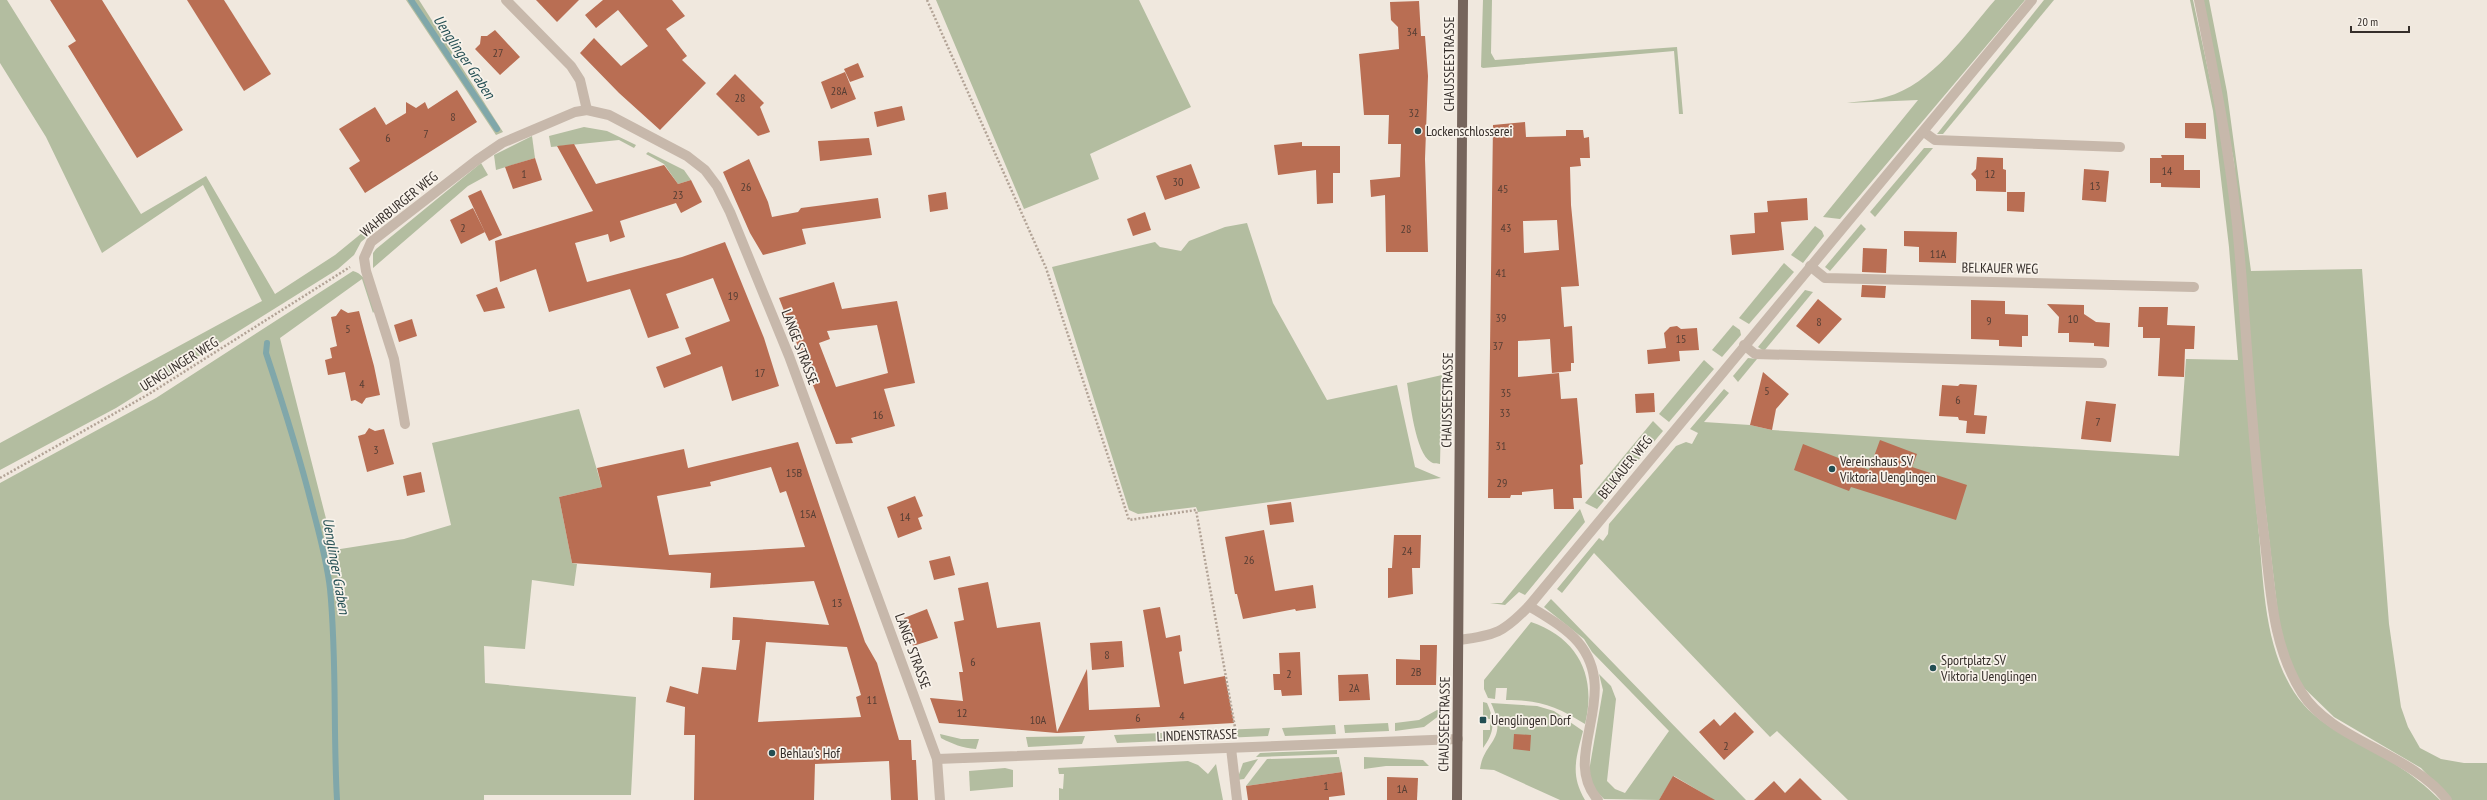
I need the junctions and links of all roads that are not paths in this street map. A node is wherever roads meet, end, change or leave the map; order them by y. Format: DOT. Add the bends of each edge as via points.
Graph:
graph roads {
  1 [pos="506,0"];
  2 [pos="1463,0"];
  3 [pos="2032,0"];
  4 [pos="2199,0"];
  5 [pos="587,110"];
  6 [pos="1924,132"];
  7 [pos="2120,147"];
  8 [pos="1810,266"];
  9 [pos="2194,287"];
  10 [pos="1744,345"];
  11 [pos="2102,363"];
  12 [pos="405,424"];
  13 [pos="1529,606"];
  14 [pos="1459,640"];
  15 [pos="1458,739"];
  16 [pos="1235,748"];
  17 [pos="936,759"];
  18 [pos="940,800"];
  19 [pos="1236,800"];
  20 [pos="1457,800"];
  21 [pos="1598,800"];
  22 [pos="2447,800"];
  1 -- 5 [label="street" via="572,66 580,80"];
  2 -- 14 [label="main road, CHAUSSEESTRASSE"];
  3 -- 6 [label="street, BELKAUER WEG"];
  4 -- 22 [label="street" via="2229,159 2237,225 2257,481 2276,631 2284,660 2303,695 2324,717 2412,768"];
  5 -- 12 [label="street, WAHRBURGER WEG" via="556,119 502,143 476,160 371,242 364,258 394,359"];
  5 -- 17 [label="street, LANGE STRASSE" via="609,115 687,156 705,170 717,186 789,356"];
  6 -- 7 [label="street" via="1935,140"];
  6 -- 8 [label="street, BELKAUER WEG"];
  8 -- 9 [label="street, BELKAUER WEG" via="1825,278"];
  8 -- 10 [label="street, BELKAUER WEG"];
  10 -- 11 [label="street" via="1755,354"];
  10 -- 13 [label="street, BELKAUER WEG"];
  13 -- 14 [label="street, BELKAUER WEG" via="1510,626 1488,636"];
  13 -- 21 [label="street" via="1578,641 1592,663 1596,693 1585,770 1590,791"];
  14 -- 15 [label="main road, CHAUSSEESTRASSE"];
  15 -- 16 [label="street, LINDENSTRASSE"];
  15 -- 20 [label="main road, CHAUSSEESTRASSE"];
  16 -- 17 [label="street, LINDENSTRASSE"];
  16 -- 19 [label="street"];
  17 -- 18 [label="street, LANGE STRASSE"];
}
